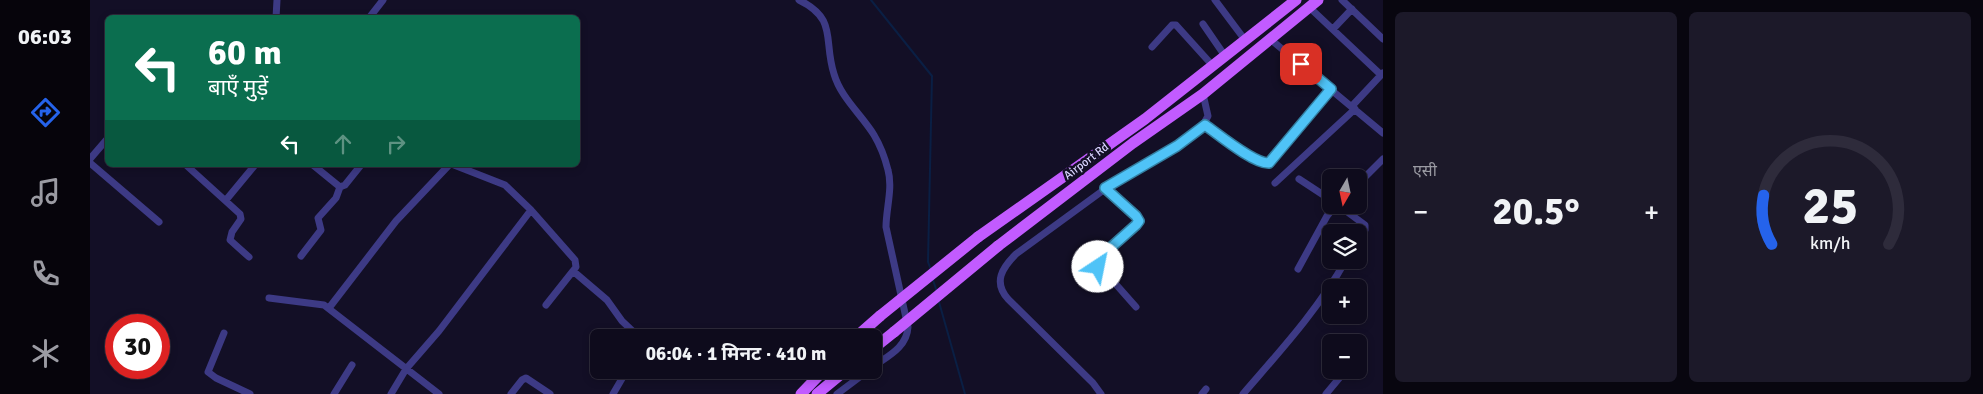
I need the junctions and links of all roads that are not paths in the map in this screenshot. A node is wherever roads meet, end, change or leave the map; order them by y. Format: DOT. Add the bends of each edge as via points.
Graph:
graph roads {
  1 [pos="277,0"];
  2 [pos="384,0"];
  3 [pos="800,0"];
  4 [pos="1215,0"];
  5 [pos="1296,0"];
  6 [pos="1342,0"];
  7 [pos="1314,4"];
  8 [pos="1352,9"];
  9 [pos="276,15"];
  10 [pos="372,15"];
  11 [pos="1203,24"];
  12 [pos="1333,29"];
  13 [pos="1270,39"];
  14 [pos="1383,39"];
  15 [pos="1245,40"];
  16 [pos="1152,47"];
  17 [pos="1225,56"];
  18 [pos="1213,66"];
  19 [pos="1382,74"];
  20 [pos="1331,89"];
  21 [pos="1203,94"];
  22 [pos="1354,108"];
  23 [pos="1205,125"];
  24 [pos="1382,130"];
  25 [pos="105,142"];
  26 [pos="90,159"];
  27 [pos="1383,159"];
  28 [pos="90,163"];
  29 [pos="191,167"];
  30 [pos="253,167"];
  31 [pos="315,167"];
  32 [pos="359,167"];
  33 [pos="447,167"];
  34 [pos="460,167"];
  35 [pos="1368,174"];
  36 [pos="1299,179"];
  37 [pos="1275,183"];
  38 [pos="340,187"];
  39 [pos="1105,188"];
  40 [pos="1322,194"];
  41 [pos="226,200"];
  42 [pos="531,210"];
  43 [pos="1329,214"];
  44 [pos="1350,214"];
  45 [pos="159,222"];
  46 [pos="1365,224"];
  47 [pos="301,256"];
  48 [pos="249,257"];
  49 [pos="1298,269"];
  50 [pos="1341,269"];
  51 [pos="573,271"];
  52 [pos="269,298"];
  53 [pos="546,306"];
  54 [pos="1136,307"];
  55 [pos="329,308"];
  56 [pos="630,329"];
  57 [pos="865,329"];
  58 [pos="224,333"];
  59 [pos="882,342"];
  60 [pos="882,360"];
  61 [pos="352,365"];
  62 [pos="406,369"];
  63 [pos="622,379"];
  64 [pos="815,379"];
  65 [pos="835,379"];
  66 [pos="857,379"];
  67 [pos="1338,379"];
  68 [pos="250,394"];
  69 [pos="334,394"];
  70 [pos="392,394"];
  71 [pos="439,394"];
  72 [pos="511,394"];
  73 [pos="550,394"];
  74 [pos="613,394"];
  75 [pos="801,394"];
  76 [pos="817,394"];
  77 [pos="837,394"];
  78 [pos="1101,394"];
  79 [pos="1243,394"];
  80 [pos="1326,394"];
  1 -- 9 [label="street"];
  2 -- 10 [label="street"];
  3 -- 60 [label="street" via="812,6 824,20 834,75 845,97 873,133 888,170 886,227 908,335 900,347"];
  4 -- 15 [label="street"];
  5 -- 15 [label="main road"];
  6 -- 8 [label="street"];
  7 -- 12 [label="street"];
  7 -- 13 [label="main road, Airport Rd"];
  8 -- 12 [label="street"];
  8 -- 14 [label="street"];
  11 -- 17 [label="street"];
  12 -- 19 [label="street"];
  13 -- 20 [label="street"];
  13 -- 21 [label="main road, Airport Rd"];
  15 -- 17 [label="main road"];
  16 -- 18 [label="street" via="1172,25 1176,25"];
  17 -- 18 [label="main road"];
  18 -- 57 [label="main road, bridge" via="1145,119 978,237"];
  19 -- 22 [label="street"];
  20 -- 22 [label="street"];
  20 -- 23 [label="street" via="1268,163 1253,158"];
  21 -- 23 [label="street" via="1208,113"];
  21 -- 59 [label="main road, Airport Rd, bridge" via="998,246"];
  22 -- 24 [label="street"];
  22 -- 37 [label="street"];
  23 -- 39 [label="street" via="1177,146"];
  25 -- 26 [label="street"];
  27 -- 35 [label="street"];
  28 -- 45 [label="street"];
  29 -- 41 [label="street"];
  30 -- 41 [label="street"];
  31 -- 38 [label="street"];
  32 -- 38 [label="street"];
  33 -- 55 [label="street" via="396,221"];
  34 -- 42 [label="street" via="505,185"];
  36 -- 40 [label="street"];
  38 -- 47 [label="street" via="336,198 318,218 321,230"];
  39 -- 54 [label="street" via="1139,221 1099,258 1098,264"];
  39 -- 78 [label="street" via="1016,254 1006,263 1000,277 1000,285 1008,299"];
  41 -- 48 [label="street" via="241,216 230,237 231,243"];
  42 -- 51 [label="street" via="575,260"];
  42 -- 62 [label="street"];
  43 -- 49 [label="street"];
  44 -- 46 [label="street"];
  50 -- 79 [label="street" via="1306,321"];
  51 -- 53 [label="street"];
  51 -- 56 [label="street" via="607,300"];
  52 -- 55 [label="street"];
  55 -- 62 [label="street"];
  58 -- 68 [label="street" via="208,372"];
  61 -- 69 [label="street"];
  62 -- 70 [label="street"];
  62 -- 71 [label="street"];
  63 -- 74 [label="street"];
  64 -- 75 [label="main road"];
  65 -- 76 [label="main road"];
  66 -- 77 [label="street"];
  67 -- 80 [label="street"];
  72 -- 73 [label="street" via="526,378"];
}
